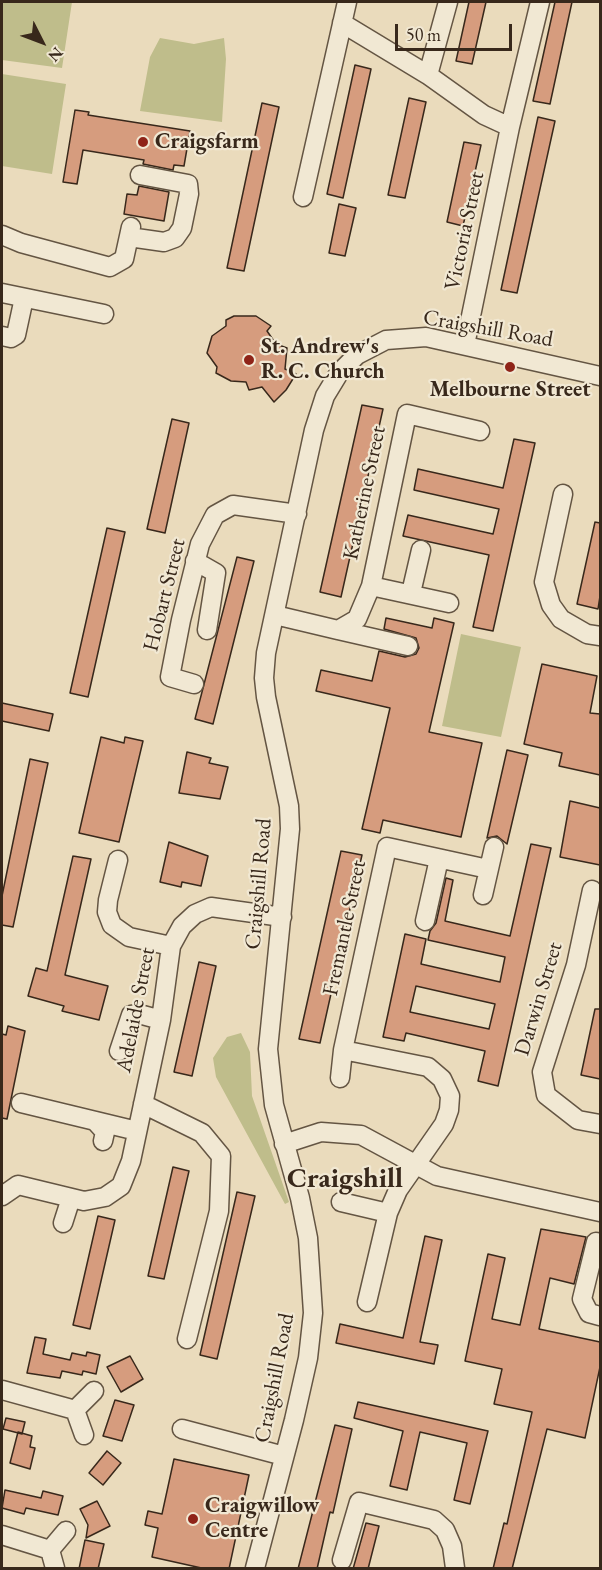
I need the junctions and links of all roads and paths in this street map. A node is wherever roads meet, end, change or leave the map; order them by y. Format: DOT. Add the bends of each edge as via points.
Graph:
graph roads {
  1 [pos="347,2"];
  2 [pos="448,2"];
  3 [pos="540,2"];
  4 [pos="342,23"];
  5 [pos="428,75"];
  6 [pos="510,127"];
  7 [pos="140,175"];
  8 [pos="303,197"];
  9 [pos="2,235"];
  10 [pos="2,293"];
  11 [pos="24,298"];
  12 [pos="104,314"];
  13 [pos="2,336"];
  14 [pos="465,345"];
  15 [pos="600,376"];
  16 [pos="480,431"];
  17 [pos="563,494"];
  18 [pos="297,514"];
  19 [pos="421,550"];
  20 [pos="195,561"];
  21 [pos="371,586"];
  22 [pos="411,593"];
  23 [pos="449,603"];
  24 [pos="275,615"];
  25 [pos="207,630"];
  26 [pos="338,630"];
  27 [pos="600,636"];
  28 [pos="408,646"];
  29 [pos="194,684"];
  30 [pos="494,847"];
  31 [pos="439,859"];
  32 [pos="118,860"];
  33 [pos="488,869"];
  34 [pos="592,891"];
  35 [pos="483,895"];
  36 [pos="282,917"];
  37 [pos="425,921"];
  38 [pos="171,946"];
  39 [pos="161,1020"];
  40 [pos="343,1050"];
  41 [pos="119,1051"];
  42 [pos="340,1078"];
  43 [pos="21,1103"];
  44 [pos="143,1104"];
  45 [pos="95,1121"];
  46 [pos="600,1124"];
  47 [pos="137,1131"];
  48 [pos="103,1141"];
  49 [pos="284,1144"];
  50 [pos="414,1165"];
  51 [pos="2,1196"];
  52 [pos="63,1196"];
  53 [pos="341,1202"];
  54 [pos="600,1210"];
  55 [pos="388,1212"];
  56 [pos="63,1223"];
  57 [pos="596,1242"];
  58 [pos="368,1302"];
  59 [pos="600,1316"];
  60 [pos="187,1339"];
  61 [pos="2,1390"];
  62 [pos="94,1391"];
  63 [pos="75,1410"];
  64 [pos="182,1429"];
  65 [pos="84,1436"];
  66 [pos="284,1456"];
  67 [pos="66,1531"];
  68 [pos="2,1535"];
  69 [pos="50,1550"];
  70 [pos="342,1560"];
  71 [pos="56,1569"];
  72 [pos="255,1569"];
  73 [pos="455,1569"];
  1 -- 4 [label="street"];
  2 -- 5 [label="street"];
  3 -- 6 [label="street, Victoria Street"];
  4 -- 5 [label="street"];
  4 -- 8 [label="street"];
  5 -- 6 [label="street" via="484,115"];
  6 -- 14 [label="street, Victoria Street"];
  7 -- 9 [label="street" via="188,184 182,228 175,238 164,242 130,232 124,259 110,267"];
  10 -- 11 [label="street"];
  11 -- 12 [label="street"];
  11 -- 13 [label="street" via="16,335"];
  14 -- 15 [label="street, Craigshill Road"];
  14 -- 18 [label="street, Craigshill Road" via="426,337 386,340 357,355 339,373 325,396 317,422"];
  16 -- 21 [label="street, Katherine Street" via="407,414"];
  17 -- 27 [label="street" via="544,582 551,605 561,619 587,634"];
  18 -- 20 [label="street, Hobart Street" via="233,505 215,515"];
  18 -- 24 [label="street, Craigshill Road"];
  19 -- 22 [label="street"];
  20 -- 25 [label="street" via="216,573"];
  20 -- 29 [label="street, Hobart Street" via="171,677"];
  21 -- 22 [label="street, Katherine Street"];
  21 -- 26 [label="street, Katherine Street" via="357,619"];
  22 -- 23 [label="street, Katherine Street"];
  24 -- 26 [label="street"];
  24 -- 36 [label="street, Craigshill Road" via="264,678 289,806 290,839"];
  26 -- 28 [label="street"];
  30 -- 33 [label="street"];
  31 -- 33 [label="street, Fremantle Street"];
  31 -- 37 [label="street"];
  31 -- 40 [label="street, Fremantle Street" via="387,847"];
  32 -- 38 [label="street" via="108,900 112,925 129,937"];
  33 -- 35 [label="street"];
  34 -- 46 [label="street, Darwin Street" via="576,965 542,1072 546,1095 578,1120"];
  36 -- 38 [label="street, Adelaide Street" via="211,907 182,926"];
  36 -- 49 [label="street, Craigshill Road" via="268,1049 274,1105"];
  38 -- 39 [label="street, Adelaide Street"];
  39 -- 41 [label="street" via="131,1015"];
  39 -- 44 [label="street, Adelaide Street"];
  40 -- 42 [label="street, Fremantle Street"];
  40 -- 50 [label="street" via="428,1067 442,1078 450,1096 449,1110 444,1124"];
  43 -- 45 [label="street"];
  44 -- 47 [label="street, Adelaide Street"];
  44 -- 60 [label="street, Adelaide Street" via="202,1133 221,1156 219,1210"];
  45 -- 47 [label="street"];
  45 -- 48 [label="street" via="105,1132"];
  47 -- 52 [label="street, Adelaide Street" via="121,1186 105,1197 84,1201"];
  49 -- 50 [label="street" via="321,1132 361,1135"];
  49 -- 66 [label="street, Craigshill Road" via="309,1238 313,1313 308,1358"];
  50 -- 54 [label="street" via="437,1176"];
  50 -- 55 [label="street"];
  51 -- 52 [label="street, Adelaide Street" via="18,1185"];
  52 -- 56 [label="street"];
  53 -- 55 [label="street"];
  55 -- 58 [label="street"];
  57 -- 59 [label="street" via="582,1299 589,1313"];
  61 -- 63 [label="street"];
  62 -- 63 [label="street"];
  63 -- 65 [label="street"];
  64 -- 66 [label="street"];
  66 -- 72 [label="street, Craigshill Road"];
  67 -- 69 [label="street"];
  68 -- 69 [label="street"];
  69 -- 71 [label="street"];
  70 -- 73 [label="street" via="360,1502 434,1520 448,1538"];
}
